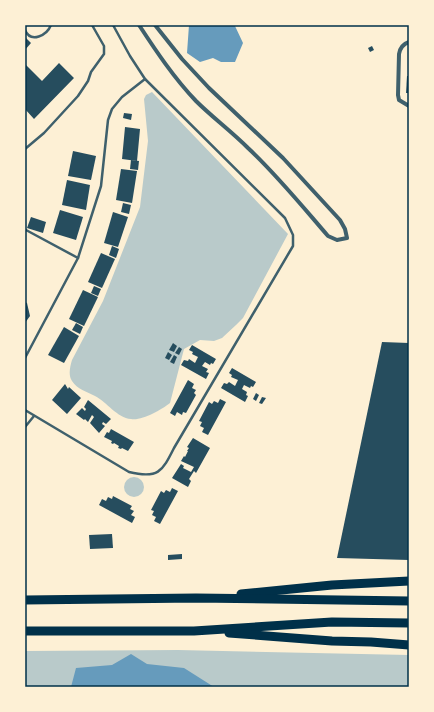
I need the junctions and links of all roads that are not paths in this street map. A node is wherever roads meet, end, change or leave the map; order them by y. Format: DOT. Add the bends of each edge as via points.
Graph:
graph roads {
  1 [pos="51,25"];
  2 [pos="92,25"];
  3 [pos="113,25"];
  4 [pos="139,25"];
  5 [pos="155,25"];
  6 [pos="25,30"];
  7 [pos="409,42"];
  8 [pos="145,79"];
  9 [pos="409,106"];
  10 [pos="25,149"];
  11 [pos="26,230"];
  12 [pos="78,258"];
  13 [pos="25,358"];
  14 [pos="25,410"];
  15 [pos="34,416"];
  16 [pos="25,427"];
  17 [pos="409,581"];
  18 [pos="196,598"];
  19 [pos="25,600"];
  20 [pos="409,601"];
  21 [pos="409,622"];
  22 [pos="25,631"];
  23 [pos="194,631"];
  24 [pos="409,645"];
  1 -- 6 [label="lane" via="47,32 37,37 31,37"];
  2 -- 10 [label="lane" via="104,46 104,54 78,96 44,133"];
  3 -- 8 [label="lane"];
  4 -- 5 [label="street" via="194,99 271,171 328,236 338,240 346,238 346,229 335,214 283,158 209,88"];
  7 -- 9 [label="street" via="400,49 398,95 399,100"];
  8 -- 12 [label="lane" via="122,97 112,109 108,120 101,186"];
  8 -- 15 [label="lane" via="285,218 294,235 293,246 167,463 159,472 144,476 130,472"];
  11 -- 12 [label="lane"];
  12 -- 13 [label="lane"];
  14 -- 15 [label="lane"];
  15 -- 16 [label="lane"];
  17 -- 18 [label="highway" via="332,585"];
  18 -- 19 [label="highway"];
  18 -- 20 [label="highway"];
  21 -- 23 [label="highway" via="332,622"];
  22 -- 23 [label="highway"];
  23 -- 24 [label="highway"];
}
